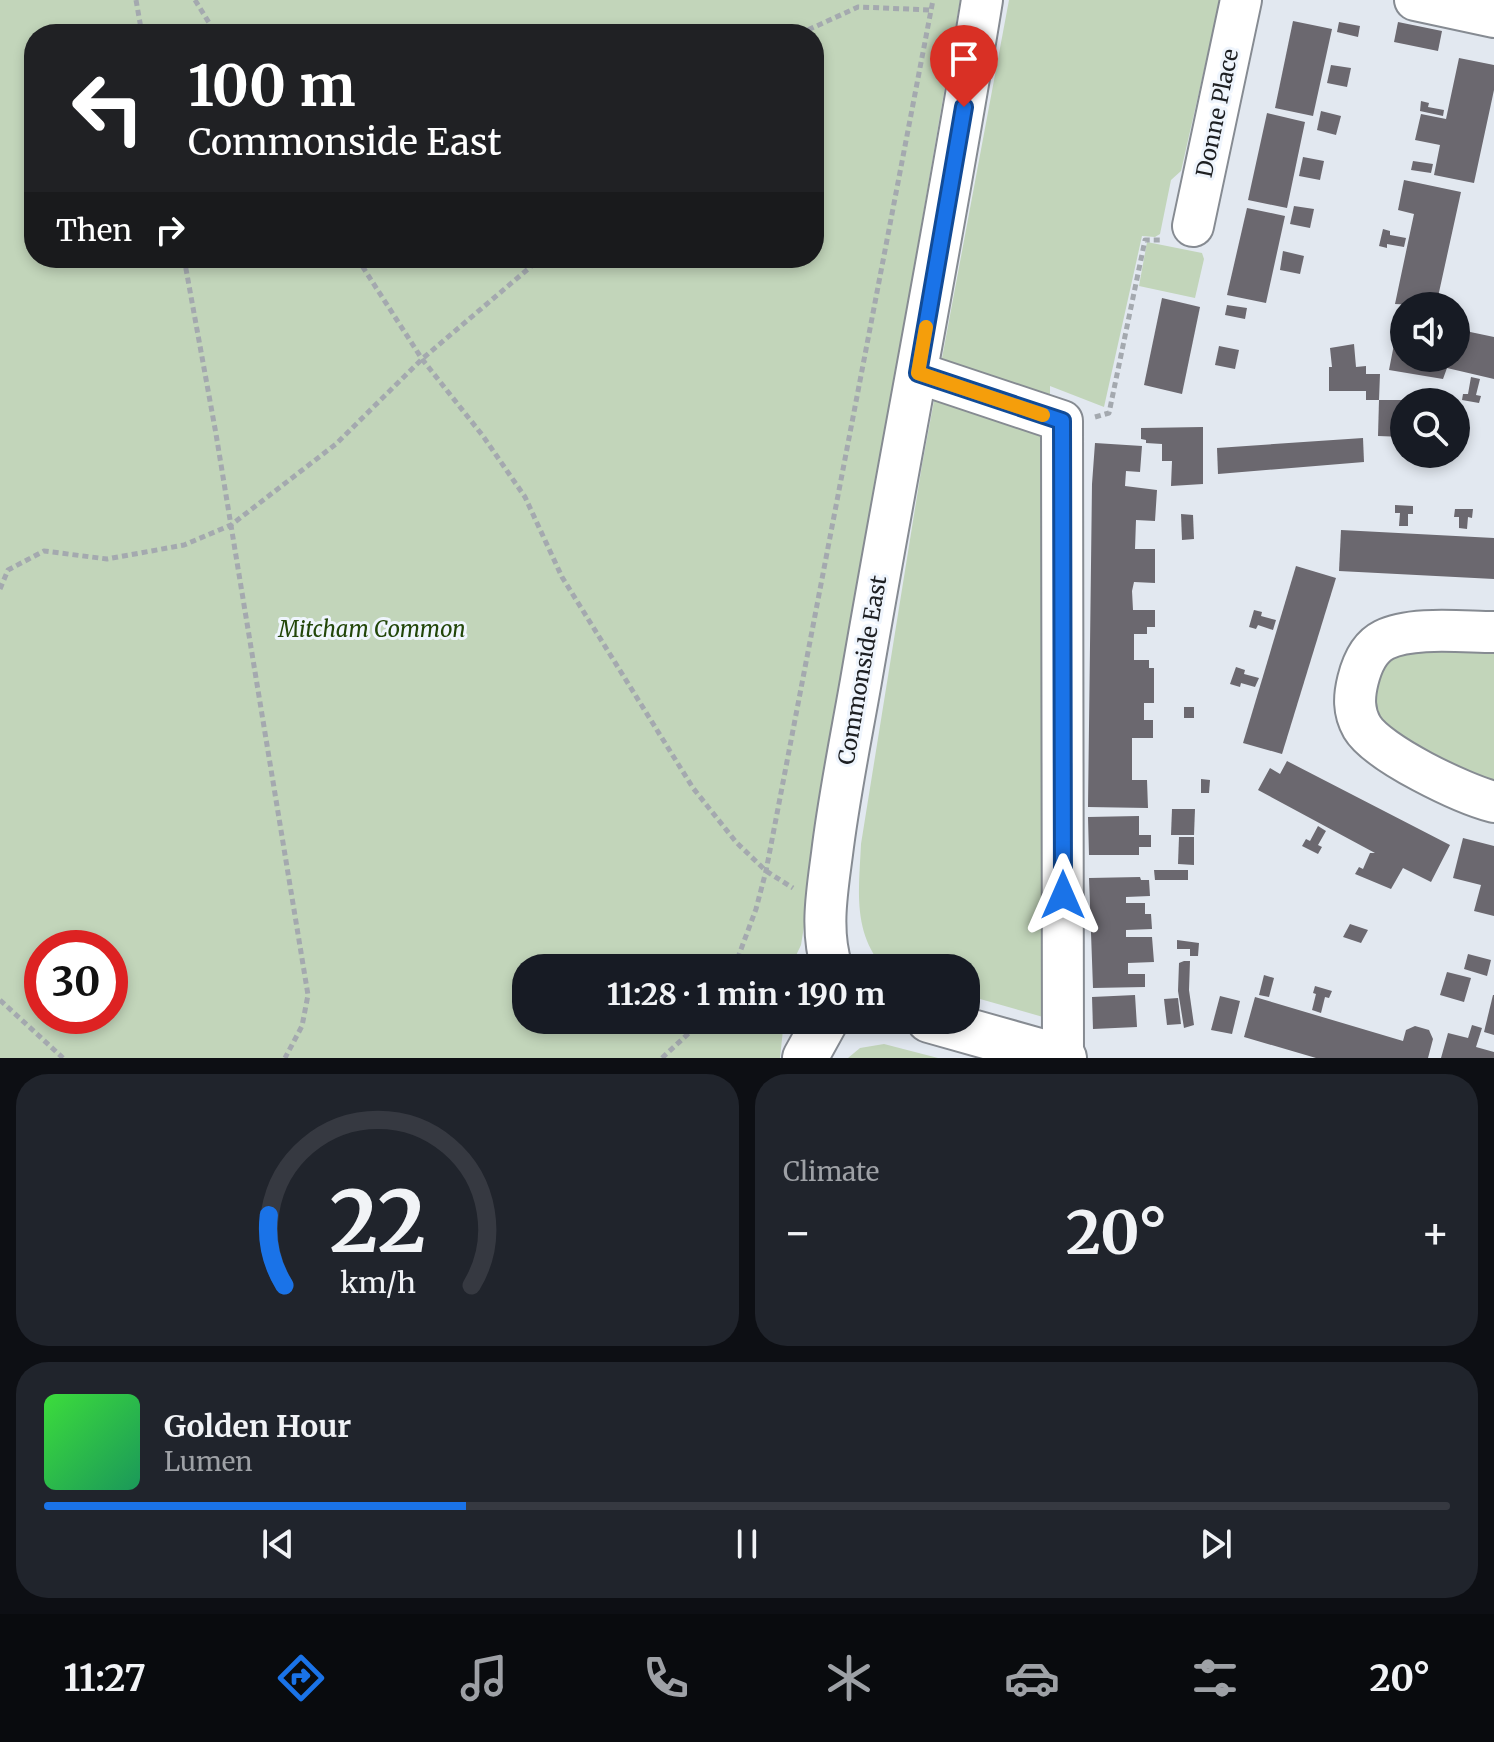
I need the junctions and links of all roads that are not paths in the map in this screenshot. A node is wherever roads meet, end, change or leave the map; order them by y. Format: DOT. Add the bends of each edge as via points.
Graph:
graph roads {
  1 [pos="982,0"];
  2 [pos="1241,0"];
  3 [pos="1415,0"];
  4 [pos="1494,17"];
  5 [pos="1193,226"];
  6 [pos="918,373"];
  7 [pos="1494,632"];
  8 [pos="1494,802"];
  9 [pos="828,954"];
  10 [pos="818,1034"];
  11 [pos="978,1034"];
  12 [pos="805,1058"];
  13 [pos="1063,1058"];
  1 -- 6 [label="street, Commonside East"];
  2 -- 5 [label="street, Donne Place"];
  3 -- 4 [label="street"];
  6 -- 9 [label="street, Commonside East" via="835,831 825,926"];
  6 -- 13 [label="street" via="1062,421"];
  7 -- 8 [label="street" via="1414,633 1384,640 1364,662 1354,706 1368,735 1394,754 1447,784"];
  10 -- 12 [label="main road"];
  11 -- 13 [label="main road"];
}
